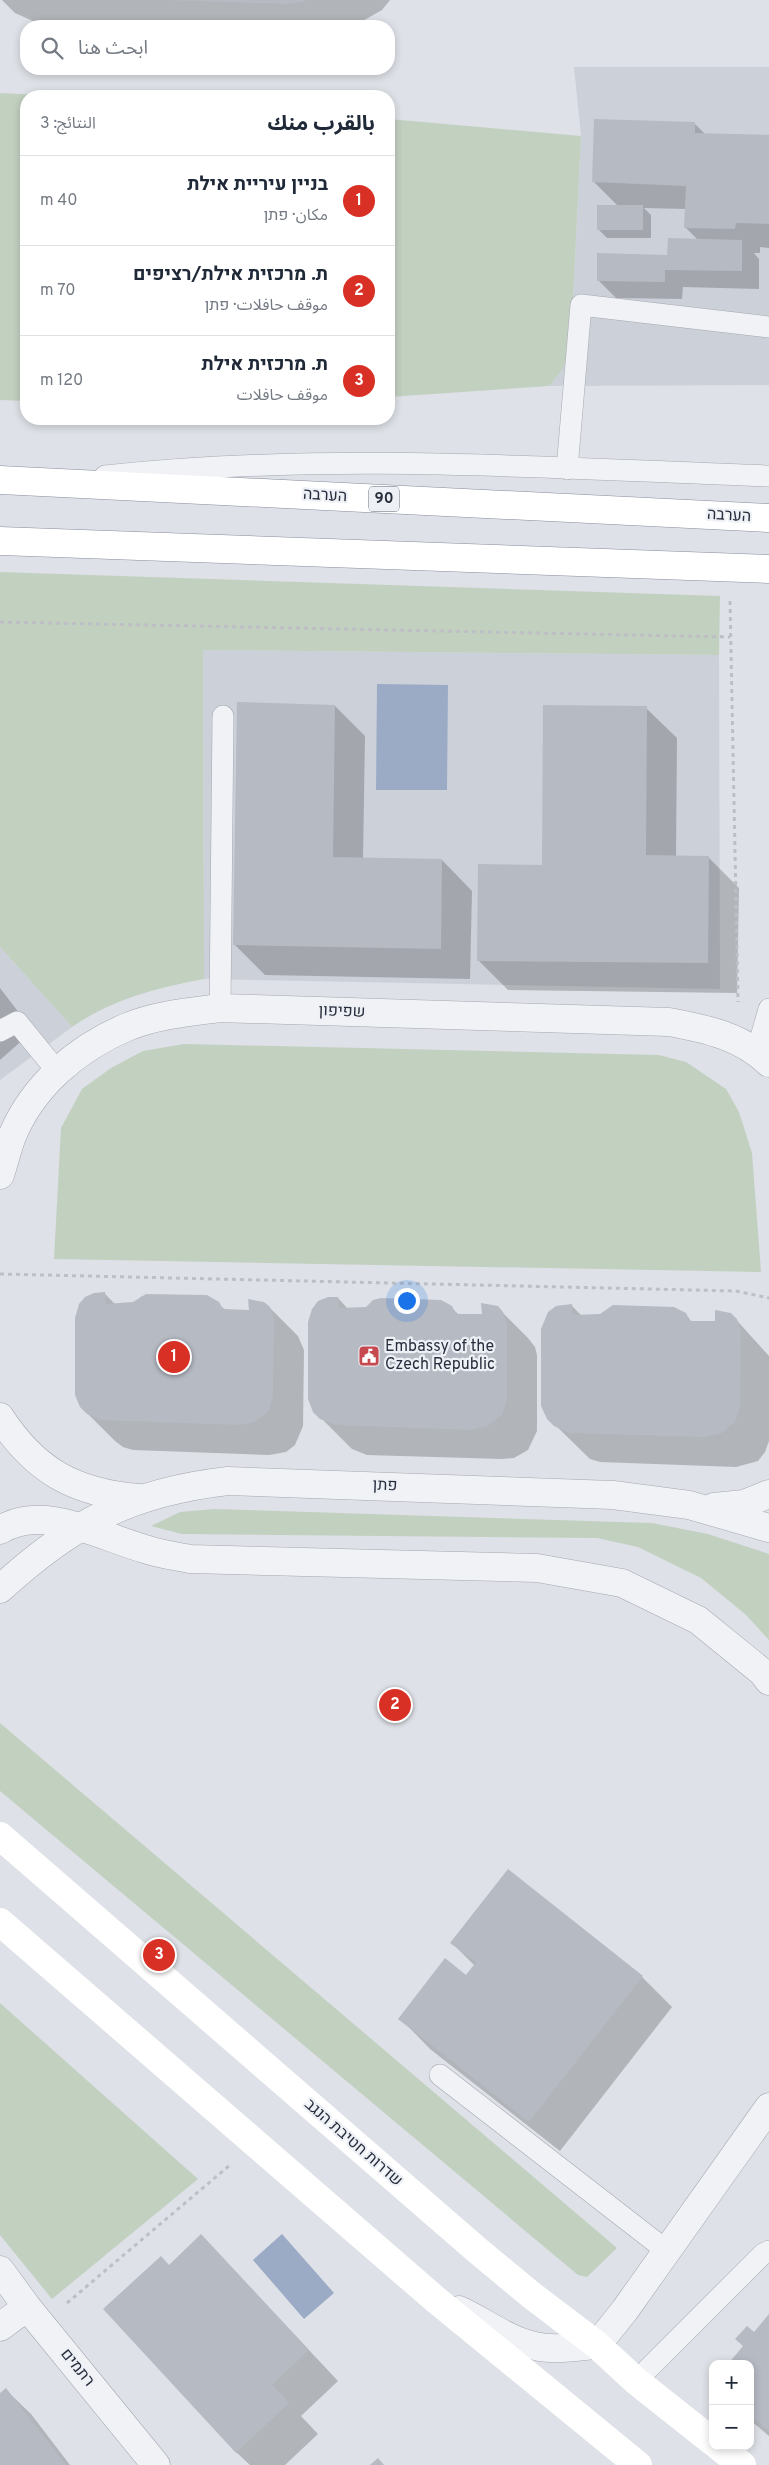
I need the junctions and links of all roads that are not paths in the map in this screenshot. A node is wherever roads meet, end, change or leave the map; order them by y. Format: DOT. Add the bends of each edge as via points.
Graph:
graph roads {
  1 [pos="769,327"];
  2 [pos="567,469"];
  3 [pos="769,476"];
  4 [pos="0,480"];
  5 [pos="57,483"];
  6 [pos="769,518"];
  7 [pos="0,541"];
  8 [pos="769,569"];
  9 [pos="223,716"];
  10 [pos="220,1008"];
  11 [pos="769,1009"];
  12 [pos="0,1031"];
  13 [pos="758,1049"];
  14 [pos="57,1071"];
  15 [pos="0,1175"];
  16 [pos="0,1417"];
  17 [pos="769,1494"];
  18 [pos="141,1498"];
  19 [pos="700,1508"];
  20 [pos="78,1527"];
  21 [pos="769,1528"];
  22 [pos="0,1530"];
  23 [pos="0,1589"];
  24 [pos="769,1681"];
  25 [pos="0,1836"];
  26 [pos="0,1922"];
  27 [pos="440,2075"];
  28 [pos="769,2107"];
  29 [pos="667,2251"];
  30 [pos="769,2251"];
  31 [pos="0,2270"];
  32 [pos="435,2299"];
  33 [pos="34,2316"];
  34 [pos="0,2327"];
  35 [pos="597,2345"];
  36 [pos="636,2381"];
  37 [pos="709,2439"];
  38 [pos="723,2450"];
  39 [pos="156,2465"];
  40 [pos="638,2465"];
  41 [pos="742,2465"];
  1 -- 2 [label="lane" via="581,305"];
  2 -- 3 [label="lane"];
  2 -- 5 [label="lane" via="372,462 288,463 152,471"];
  4 -- 5 [label="main road, הערבה / 90"];
  5 -- 6 [label="main road, הערבה / 90"];
  7 -- 8 [label="main road"];
  9 -- 10 [label="lane"];
  10 -- 13 [label="street, שפיפון" via="669,1022 717,1032"];
  10 -- 14 [label="street, שפיפון" via="171,1015 127,1027 89,1046"];
  11 -- 13 [label="lane"];
  12 -- 14 [label="lane" via="18,1022"];
  14 -- 15 [label="street, שפיפון" via="31,1102 12,1137"];
  16 -- 18 [label="street" via="33,1459 56,1475 107,1495"];
  17 -- 19 [label="street" via="744,1504"];
  18 -- 19 [label="street, פתן" via="195,1485 262,1481 613,1495 650,1498"];
  18 -- 20 [label="street, פתן"];
  19 -- 21 [label="street"];
  20 -- 22 [label="street" via="38,1520"];
  20 -- 23 [label="street, פתן" via="30,1561"];
  20 -- 24 [label="street" via="147,1550 190,1558 538,1568 622,1583 698,1620"];
  25 -- 35 [label="main road, שדרות חטיבת הנגב" via="464,2238"];
  26 -- 32 [label="main road"];
  27 -- 29 [label="lane"];
  28 -- 29 [label="street"];
  29 -- 35 [label="street"];
  30 -- 36 [label="lane"];
  31 -- 33 [label="street, רתמים"];
  32 -- 35 [label="street" via="513,2339 536,2346"];
  32 -- 40 [label="main road"];
  33 -- 34 [label="street"];
  33 -- 39 [label="street, רתמים"];
  35 -- 36 [label="main road, שדרות חטיבת הנגב"];
  36 -- 37 [label="main road, שדרות חטיבת הנגב"];
  38 -- 41 [label="main road"];
}
